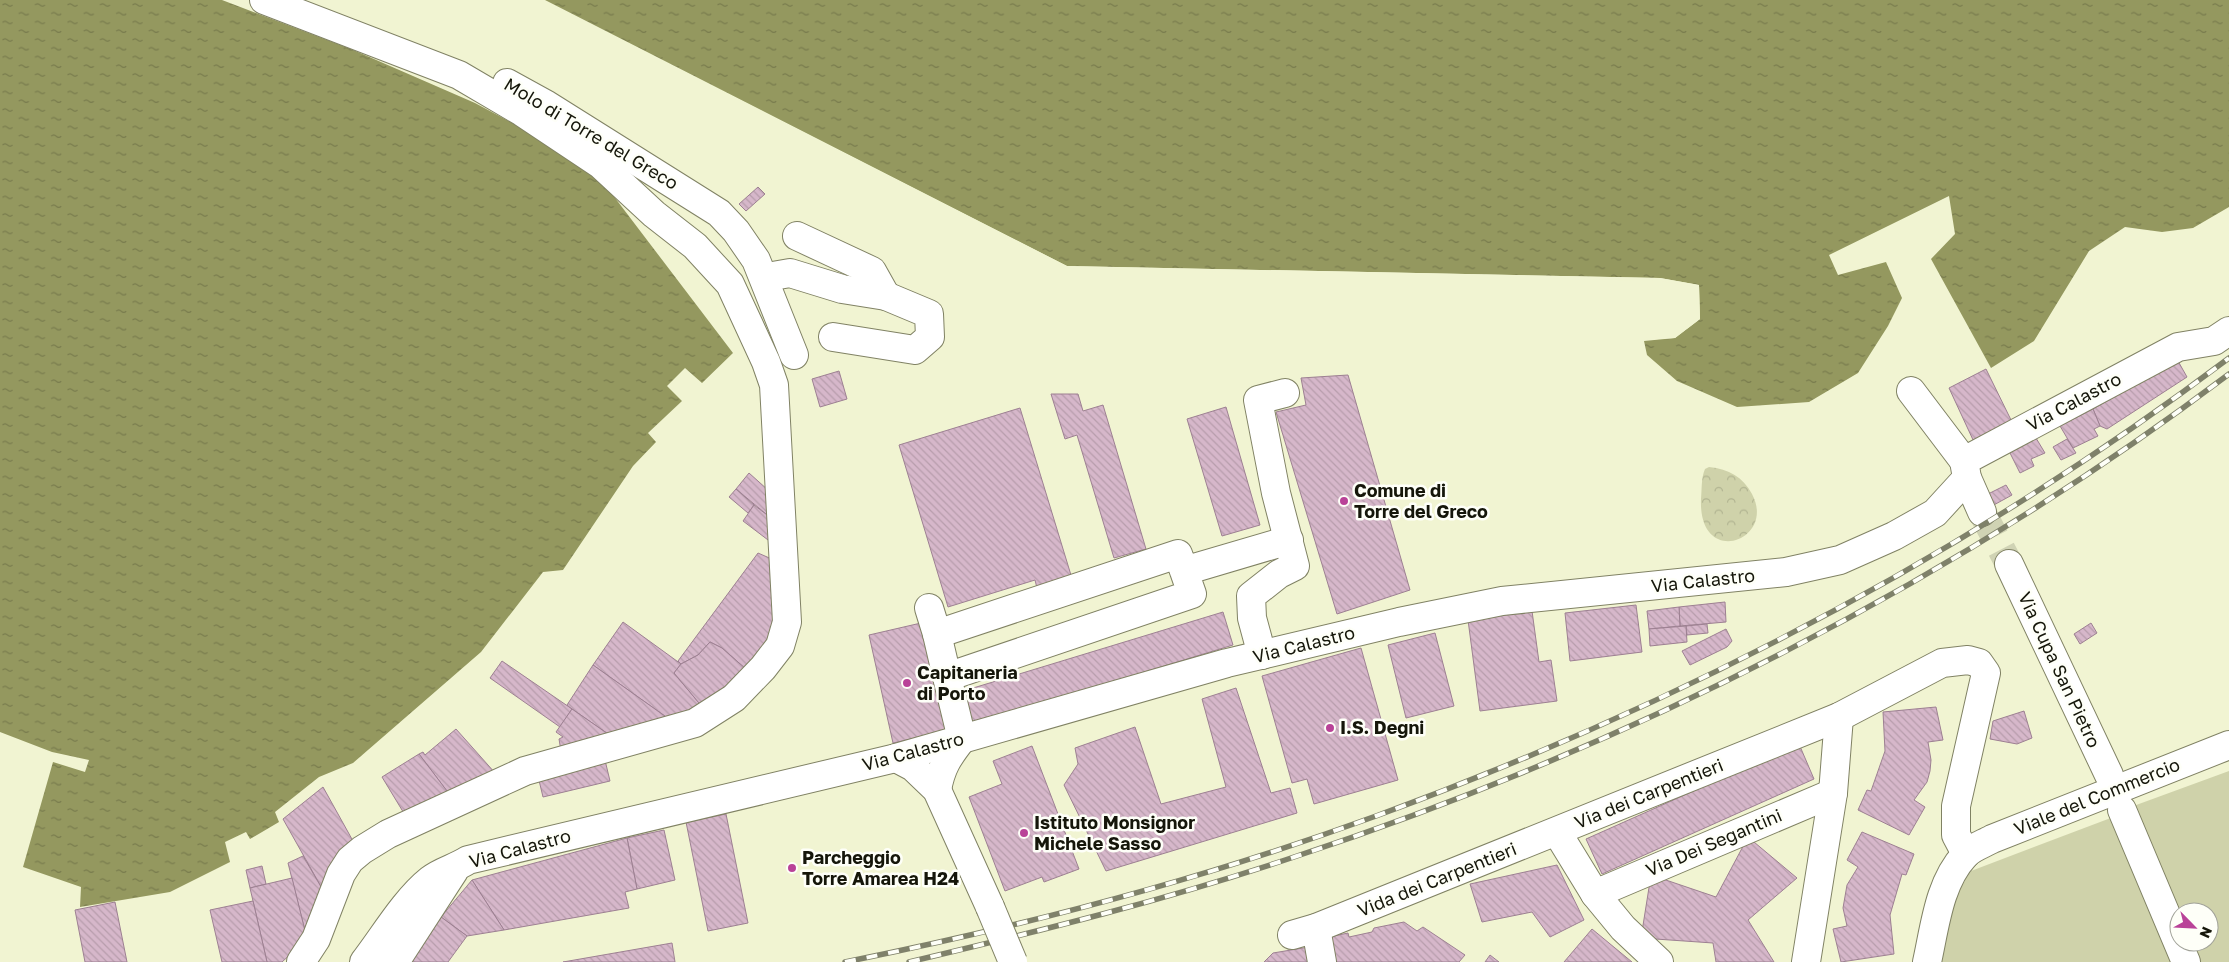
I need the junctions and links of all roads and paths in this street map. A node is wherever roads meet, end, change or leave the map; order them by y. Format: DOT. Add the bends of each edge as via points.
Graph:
graph roads {
  1 [pos="264,0"];
  2 [pos="310,0"];
  3 [pos="797,236"];
  4 [pos="730,284"];
  5 [pos="886,296"];
  6 [pos="2229,331"];
  7 [pos="833,336"];
  8 [pos="794,354"];
  9 [pos="1910,391"];
  10 [pos="1285,393"];
  11 [pos="1966,469"];
  12 [pos="1982,512"];
  13 [pos="1288,540"];
  14 [pos="2009,564"];
  15 [pos="1184,571"];
  16 [pos="929,608"];
  17 [pos="937,634"];
  18 [pos="1262,655"];
  19 [pos="946,677"];
  20 [pos="1839,717"];
  21 [pos="962,739"];
  22 [pos="2229,745"];
  23 [pos="896,758"];
  24 [pos="2109,776"];
  25 [pos="937,790"];
  26 [pos="1833,793"];
  27 [pos="2122,810"];
  28 [pos="1557,832"];
  29 [pos="1966,854"];
  30 [pos="456,868"];
  31 [pos="1595,894"];
  32 [pos="301,962"];
  33 [pos="364,962"];
  34 [pos="395,962"];
  35 [pos="1013,962"];
  36 [pos="1322,962"];
  37 [pos="1659,962"];
  38 [pos="1806,962"];
  39 [pos="1927,962"];
  40 [pos="2186,962"];
  1 -- 4 [label="street" via="459,75 522,112 600,164 654,214 695,246"];
  2 -- 8 [label="street, Molo di Torre del Greco" via="411,38 492,76 547,105 719,213 756,260"];
  3 -- 5 [label="street" via="872,271"];
  4 -- 5 [label="street" via="790,273 842,289"];
  4 -- 32 [label="street" via="774,385 787,622 780,646 734,698 695,723 525,771 388,834 362,850 341,874 320,931"];
  5 -- 7 [label="street" via="929,314 930,338 915,350"];
  6 -- 11 [label="street, Via Calastro" via="2214,341 2178,347"];
  9 -- 11 [label="street"];
  10 -- 13 [label="street" via="1258,400"];
  11 -- 12 [label="street"];
  11 -- 18 [label="street, Via Calastro" via="1935,513 1840,560 1786,572 1502,601"];
  13 -- 15 [label="street"];
  13 -- 18 [label="street" via="1295,566 1251,596 1252,618"];
  14 -- 24 [label="street, Via Cupa San Pietro"];
  15 -- 17 [label="street" via="1178,554"];
  15 -- 19 [label="street" via="1192,594"];
  16 -- 17 [label="street"];
  17 -- 19 [label="street"];
  18 -- 21 [label="street, Via Calastro"];
  19 -- 21 [label="street"];
  20 -- 26 [label="street"];
  20 -- 28 [label="street, Via dei Carpentieri"];
  20 -- 29 [label="street, Via dei Carpentieri" via="1942,663 1968,660 1979,663 1986,673 1956,806 1956,834"];
  21 -- 23 [label="street, Via Calastro"];
  21 -- 25 [label="street" via="946,761"];
  22 -- 29 [label="street, Viale del Commercio" via="1992,839"];
  23 -- 25 [label="street" via="913,767"];
  23 -- 30 [label="street, Via Calastro" via="468,860"];
  25 -- 35 [label="street, bridge"];
  26 -- 31 [label="street, Via Dei Segantini"];
  26 -- 38 [label="street"];
  27 -- 40 [label="street"];
  28 -- 31 [label="street, Via dei Carpentieri"];
  28 -- 36 [label="street, Vida dei Carpentieri" via="1304,931"];
  29 -- 39 [label="street" via="1951,874 1941,900"];
  30 -- 33 [label="street, Via Calastro" via="432,878 420,889"];
  30 -- 34 [label="street"];
  31 -- 37 [label="street, Via dei Carpentieri" via="1623,928"];
}
